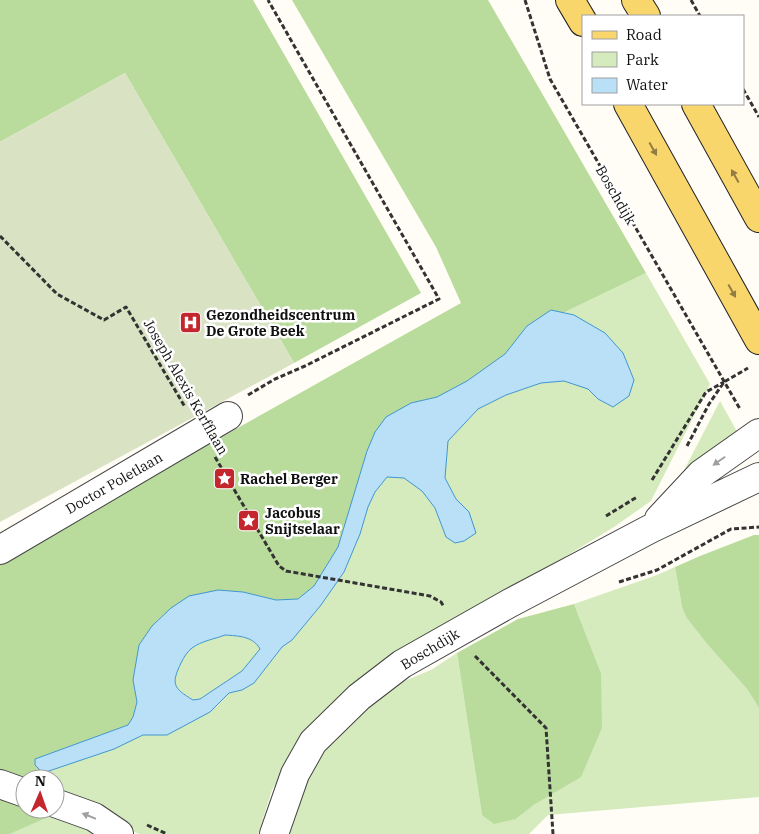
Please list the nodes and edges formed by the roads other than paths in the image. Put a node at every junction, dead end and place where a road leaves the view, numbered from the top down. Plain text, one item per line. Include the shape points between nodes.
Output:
1 (570, 0) edge
2 (636, 0) edge
3 (645, 15) edge
4 (582, 20) edge
5 (629, 105) edge
6 (697, 105) edge
7 (759, 218) edge
8 (756, 353) edge
9 (228, 416) road end
10 (757, 435) edge
11 (759, 477) edge
12 (650, 529) junction
13 (0, 550) edge
14 (0, 784) edge
15 (15, 789) edge
16 (65, 807) edge
17 (119, 834) edge
18 (274, 834) edge

1 - 4 main road
2 - 3 main road
5 -> 8 main road
7 -> 6 main road
9 - 13 street, Doctor Poletlaan
10 -> 12 street, Boschdijk via 701,474
11 - 12 street, Boschdijk
12 - 18 street, Boschdijk via 402,664 359,697 313,742 295,774
14 - 15 street
17 -> 16 street via 94,817

